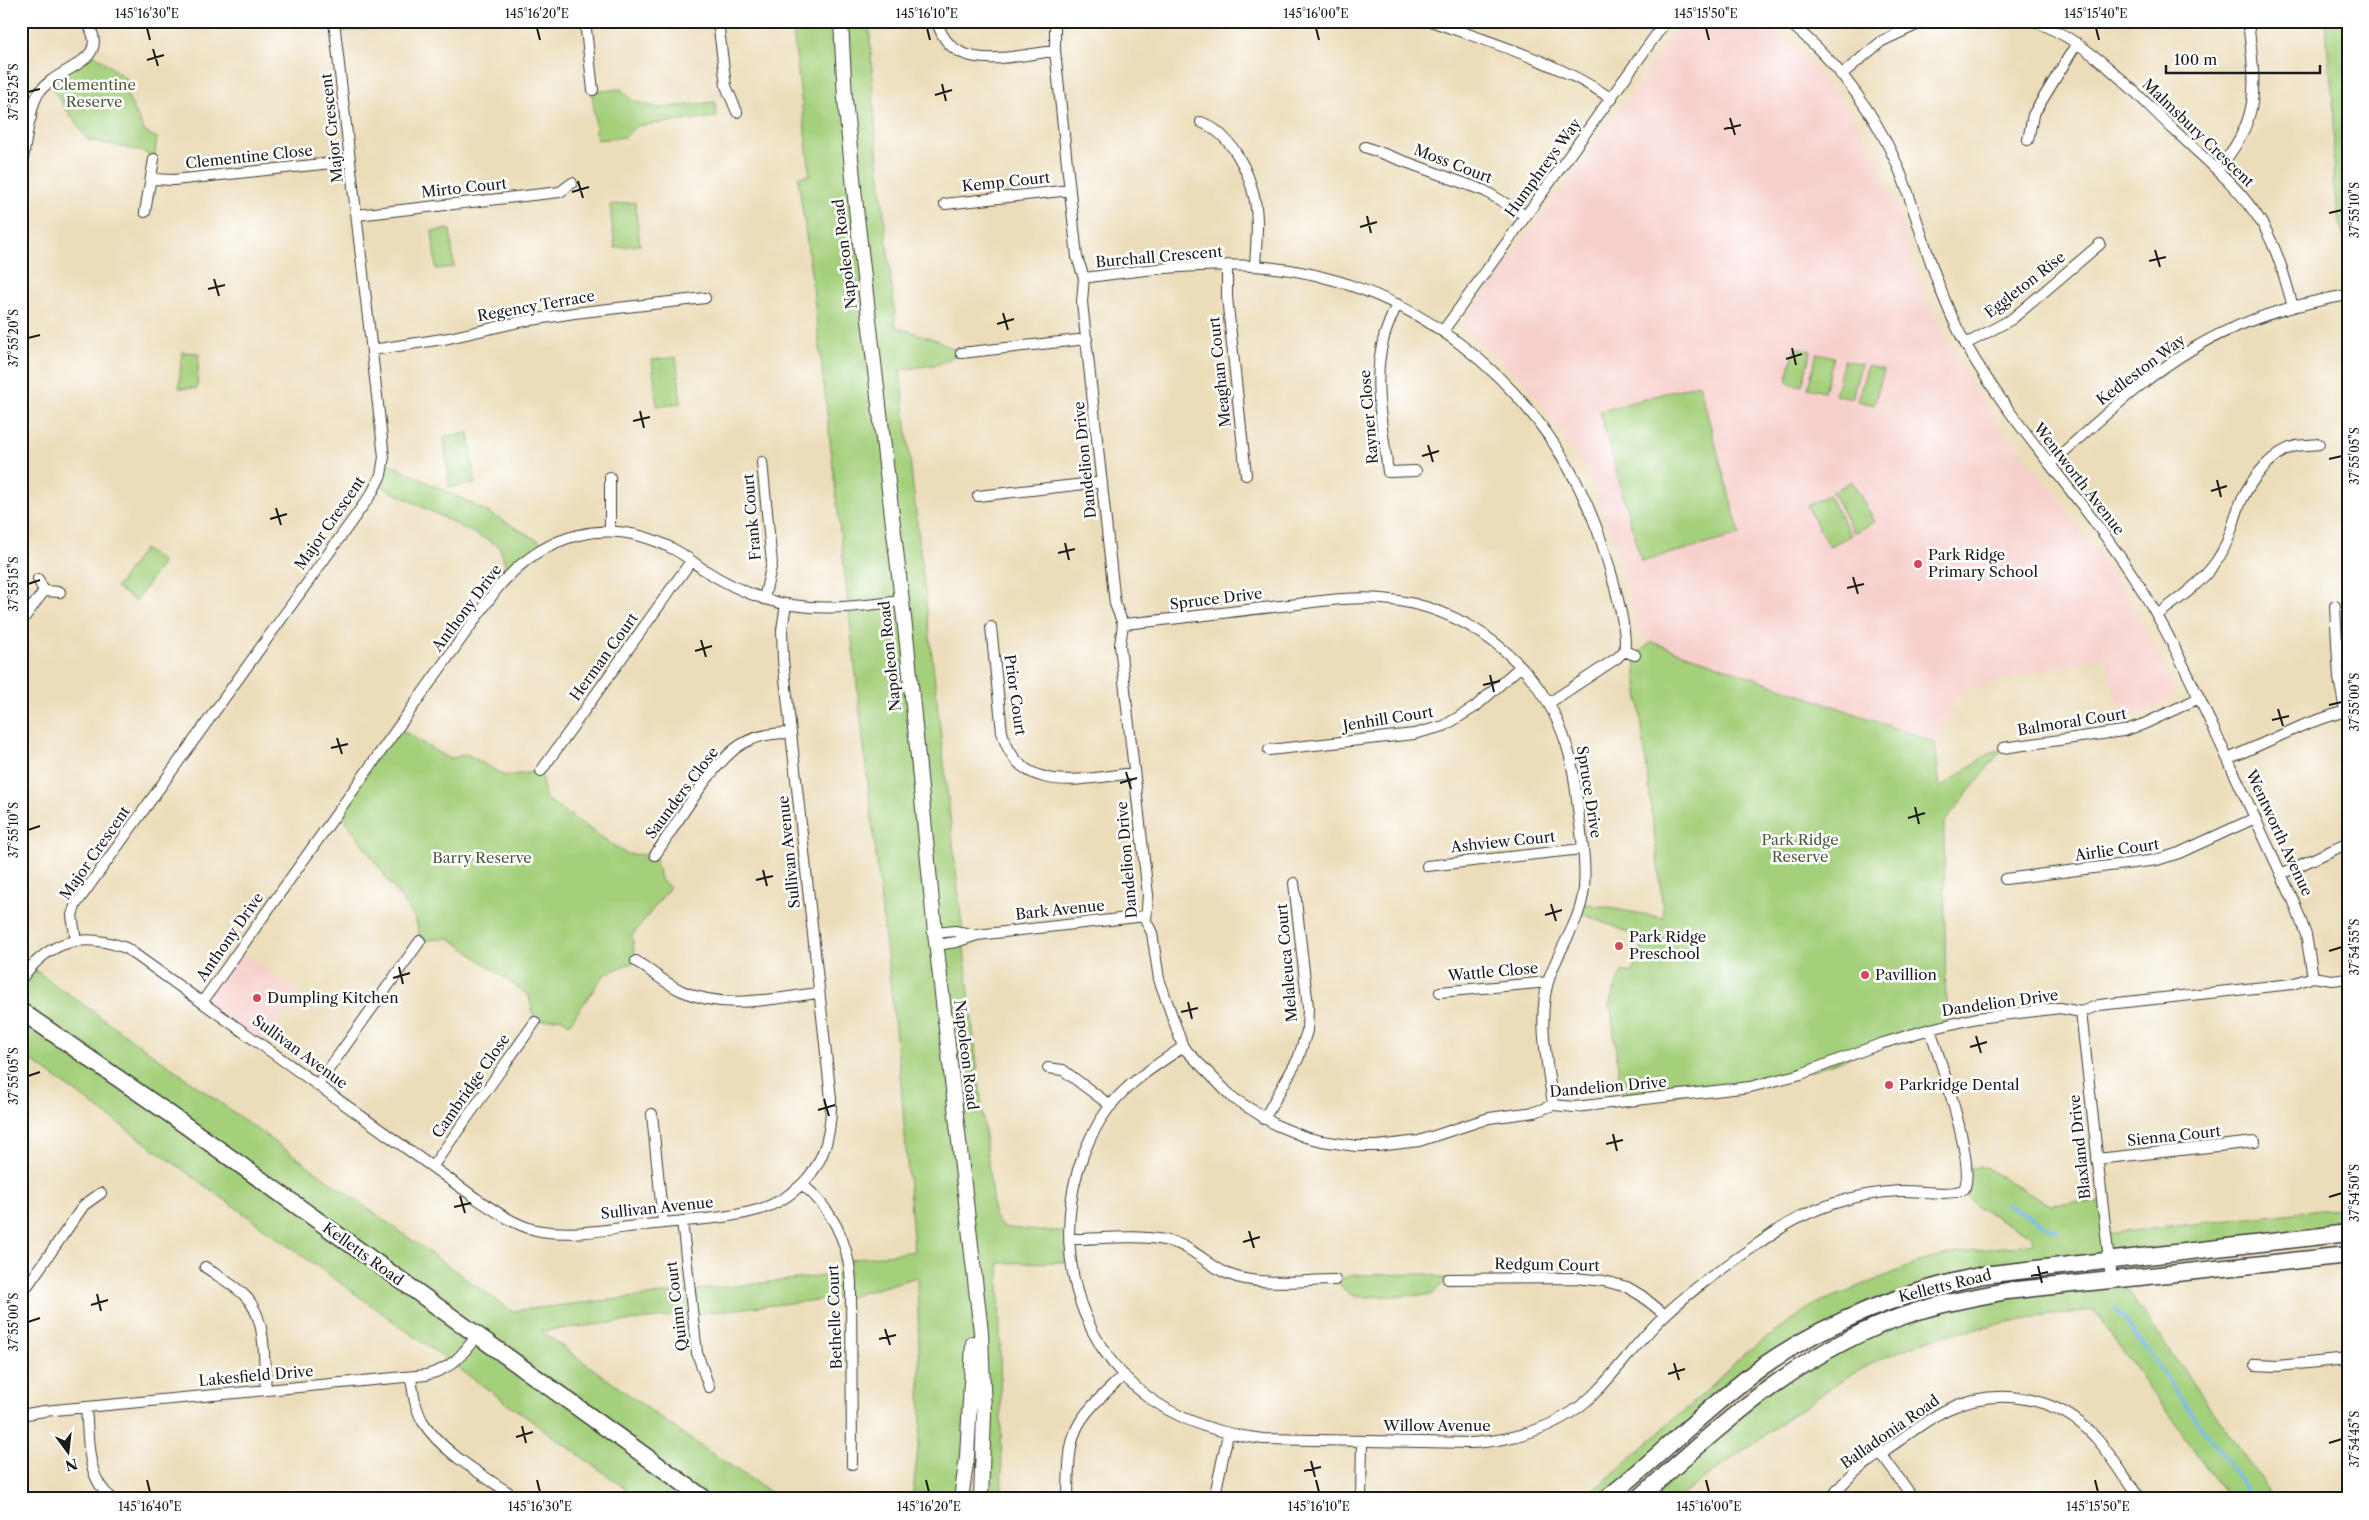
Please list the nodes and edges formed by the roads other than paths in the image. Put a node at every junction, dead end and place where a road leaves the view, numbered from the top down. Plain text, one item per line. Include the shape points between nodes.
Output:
1 (86, 21) edge
2 (334, 21) edge
3 (585, 21) edge
4 (718, 21) edge
5 (841, 21) edge
6 (936, 21) edge
7 (1055, 21) edge
8 (1431, 21) edge
9 (1666, 21) edge
10 (1787, 21) edge
11 (1925, 21) edge
12 (2034, 21) edge
13 (2248, 21) edge
14 (2053, 24) edge
15 (2077, 43) junction
16 (1055, 51) junction
17 (1840, 75) junction
18 (593, 90) dead end
19 (1612, 98) junction
20 (737, 112) dead end
21 (26, 117) edge
22 (1201, 122) dead end
23 (2028, 140) dead end
24 (1365, 148) dead end
25 (154, 159) dead end
26 (350, 161) junction
27 (2217, 170) junction
28 (21, 172) edge
29 (151, 179) junction
30 (572, 183) dead end
31 (1070, 190) junction
32 (945, 204) dead end
33 (145, 212) dead end
34 (356, 215) junction
35 (1526, 216) junction
36 (2100, 244) dead end
37 (1227, 266) junction
38 (1255, 266) junction
39 (1084, 278) junction
40 (2348, 295) edge
41 (705, 298) dead end
42 (1397, 304) junction
43 (2293, 306) junction
44 (1443, 331) junction
45 (1087, 339) junction
46 (1966, 344) junction
47 (372, 350) junction
48 (961, 352) dead end
49 (2319, 444) dead end
50 (762, 462) dead end
51 (2050, 464) junction
52 (1416, 471) dead end
53 (1246, 475) dead end
54 (610, 478) dead end
55 (1102, 482) junction
56 (978, 496) dead end
57 (610, 531) junction
58 (692, 561) junction
59 (38, 579) dead end
60 (44, 591) junction
61 (60, 592) dead end
62 (764, 599) junction
63 (900, 601) junction
64 (786, 604) junction
65 (2334, 606) dead end
66 (2157, 615) junction
67 (21, 622) edge
68 (1123, 624) junction
69 (991, 627) dead end
70 (1624, 651) junction
71 (1635, 655) dead end
72 (1521, 666) junction
73 (2199, 698) junction
74 (1549, 703) junction
75 (2346, 710) edge
76 (790, 732) junction
77 (2003, 748) dead end
78 (1269, 750) dead end
79 (2228, 759) junction
80 (541, 771) dead end
81 (1134, 773) junction
82 (2255, 818) junction
83 (2348, 843) edge
84 (1582, 848) junction
85 (654, 854) dead end
86 (1426, 866) dead end
87 (2281, 874) junction
88 (2005, 879) dead end
89 (1294, 883) dead end
90 (1146, 916) junction
91 (936, 939) junction
92 (76, 941) junction
93 (420, 941) dead end
94 (636, 961) dead end
95 (2313, 977) junction
96 (2348, 978) edge
97 (21, 980) edge
98 (1548, 982) junction
99 (1440, 992) dead end
100 (819, 993) junction
101 (203, 1002) junction
102 (21, 1010) edge
103 (2080, 1012) junction
104 (534, 1022) dead end
105 (1930, 1029) junction
106 (1183, 1047) junction
107 (1048, 1068) dead end
108 (318, 1084) junction
109 (1552, 1105) junction
110 (1110, 1106) junction
111 (652, 1114) dead end
112 (1264, 1119) junction
113 (2255, 1142) dead end
114 (2096, 1160) junction
115 (432, 1167) junction
116 (802, 1184) junction
117 (101, 1193) dead end
118 (682, 1221) junction
119 (663, 1223) junction
120 (2348, 1233) edge
121 (1070, 1239) junction
122 (2348, 1255) edge
123 (2108, 1259) junction
124 (205, 1267) dead end
125 (1448, 1279) dead end
126 (1334, 1280) dead end
127 (2111, 1280) junction
128 (975, 1287) junction
129 (21, 1295) edge
130 (1665, 1315) junction
131 (477, 1336) junction
132 (2348, 1359) edge
133 (2255, 1365) dead end
134 (1124, 1375) junction
135 (411, 1378) junction
136 (709, 1387) dead end
137 (266, 1390) junction
138 (86, 1407) junction
139 (21, 1415) edge
140 (1228, 1434) junction
141 (1362, 1441) junction
142 (1881, 1454) junction
143 (852, 1464) dead end
144 (113, 1499) edge
145 (518, 1499) edge
146 (704, 1499) edge
147 (961, 1499) edge
148 (981, 1499) edge
149 (1068, 1499) edge
150 (1214, 1499) edge
151 (1361, 1499) edge
152 (1606, 1499) edge
153 (1638, 1499) edge
154 (1831, 1499) edge
155 (1914, 1499) edge
156 (2139, 1499) edge

1 - 21 street via 95,35 94,48 88,56 40,91
2 - 26 street, Major Crescent
3 - 18 street
4 - 20 street via 726,86
5 - 63 main road, Napoleon Road via 849,142
6 - 16 street via 950,47 970,57
7 - 16 street, Dandelion Drive
8 - 19 street via 1556,67
9 - 19 street, Humphreys Way
10 - 17 street, Wentworth Avenue
11 - 17 street via 1882,40
12 - 14 street, Malmsbury Crescent
13 - 27 street via 2254,73 2252,107 2240,141
14 - 15 street, Malmsbury Crescent
15 - 23 street via 2033,115
15 - 27 street, Malmsbury Crescent via 2116,75
16 - 31 street, Dandelion Drive
17 - 46 street, Wentworth Avenue via 1872,117 1897,166 1943,297
19 - 35 street, Humphreys Way
21 - 28 street
22 - 38 street via 1229,142 1248,178 1257,214
24 - 35 street, Moss Court via 1485,191
25 - 29 street
26 - 29 street, Clementine Close via 174,180
26 - 34 street, Major Crescent
27 - 43 street, Malmsbury Crescent via 2263,225 2279,257
29 - 33 street
30 - 34 street, Mirto Court via 560,192
31 - 32 street, Kemp Court
31 - 39 street, Dandelion Drive via 1077,257
34 - 47 street, Major Crescent
35 - 44 street, Humphreys Way
36 - 46 street, Eggleton Rise via 2012,319
37 - 38 street, Burchall Crescent
37 - 39 street, Burchall Crescent via 1167,268
37 - 53 street, Meaghan Court via 1227,297
38 - 42 street, Burchall Crescent via 1320,276
39 - 45 street, Dandelion Drive via 1081,295
40 - 43 street, Kedleston Way
41 - 47 street, Regency Terrace via 564,314 442,340
42 - 44 street, Burchall Crescent
42 - 52 street, Rayner Close via 1383,340 1378,366 1379,394 1388,472
43 - 51 street, Kedleston Way via 2235,326 2193,348 2158,373
44 - 70 street, Burchall Crescent via 1502,378 1533,414 1568,465 1603,547 1625,635
45 - 48 street
45 - 55 street, Dandelion Drive
46 - 51 street, Wentworth Avenue via 2006,410
47 - 92 street, Major Crescent via 384,457 377,484 76,904 72,915
49 - 66 street via 2296,446 2277,456 2258,475 2243,497 2229,538 2216,562 2191,590
50 - 62 street, Frank Court via 772,563
51 - 66 street, Wentworth Avenue via 2103,532
54 - 57 street
55 - 56 street
55 - 68 street, Dandelion Drive via 1115,604
57 - 58 street, Anthony Drive via 655,540
57 - 101 street, Anthony Drive via 577,535 556,542 532,555 509,575
58 - 62 street, Anthony Drive via 729,585
58 - 80 street, Herman Court
59 - 60 street
60 - 61 street
60 - 67 street
62 - 64 street, Anthony Drive
63 - 64 street, Anthony Drive via 836,608
63 - 91 main road, Napoleon Road
64 - 76 street, Sullivan Avenue via 782,644
65 - 75 street via 2339,678
66 - 73 street, Wentworth Avenue
68 - 72 street, Spruce Drive via 1328,601 1383,599 1410,603 1453,617 1488,637
68 - 81 street, Dandelion Drive via 1120,645
69 - 81 street, Prior Court via 1002,732 1017,761 1030,772 1055,780
70 - 71 street
70 - 74 street
72 - 74 street, Spruce Drive
72 - 78 street, Jenhill Court via 1475,707 1444,726 1414,734
73 - 77 street, Balmoral Court via 2144,724 2116,732
73 - 79 street, Wentworth Avenue
74 - 84 street, Spruce Drive via 1570,754
75 - 79 street
76 - 85 street, Saunders Close via 754,738 724,758
76 - 100 street, Sullivan Avenue
79 - 82 street, Wentworth Avenue
81 - 90 street, Dandelion Drive via 1148,895
82 - 87 street, Wentworth Avenue
82 - 88 street, Airlie Court via 2157,860
83 - 87 street
84 - 86 street, Ashview Court
84 - 98 street, Spruce Drive via 1585,877 1580,911
87 - 95 street, Wentworth Avenue via 2303,925
89 - 112 street, Melaleuca Court via 1308,1007 1307,1031 1298,1059
90 - 91 street, Bark Avenue via 977,935 956,942
90 - 106 street, Dandelion Drive via 1163,994
91 - 128 main road, Napoleon Road
92 - 97 street, Sullivan Avenue via 57,946 39,958
92 - 101 street, Sullivan Avenue via 95,939 126,948
93 - 108 street
94 - 100 street via 682,991 713,1000 743,1002
95 - 96 street, Dandelion Drive
95 - 103 street, Dandelion Drive via 2292,984 2099,1004
98 - 99 street, Wattle Close
98 - 109 street, Spruce Drive via 1544,1022
100 - 116 street, Sullivan Avenue via 832,1119 821,1156
101 - 108 street, Sullivan Avenue
102 - 131 main road, Kelletts Road
103 - 105 street, Dandelion Drive via 2060,1008 1977,1018
103 - 114 street, Blaxland Drive
104 - 115 street, Cambridge Close
105 - 109 street, Dandelion Drive via 1880,1044 1820,1068 1750,1087 1575,1107
105 - 130 street, Willow Avenue via 1960,1128 1967,1180 1964,1189 1956,1192 1882,1192 1810,1213 1773,1233
106 - 110 street, Willow Avenue via 1145,1073
106 - 112 street, Dandelion Drive via 1221,1088
107 - 110 street via 1063,1070
108 - 115 street, Sullivan Avenue
109 - 112 street, Dandelion Drive via 1535,1112 1489,1118 1419,1141 1377,1146 1322,1141
110 - 121 street, Willow Avenue via 1079,1167 1072,1194
111 - 119 street
113 - 114 street, Sienna Court
114 - 123 street, Blaxland Drive
115 - 119 street, Sullivan Avenue via 504,1217 532,1229 567,1233
116 - 118 street, Sullivan Avenue via 779,1202 759,1210
116 - 143 street, Bethelle Court via 833,1219 849,1258 852,1283
117 - 129 street via 84,1205
118 - 119 street, Sullivan Avenue
118 - 136 street, Quinn Court via 697,1353
120 - 123 main road, Kelletts Road
121 - 126 street via 1158,1239 1184,1246 1240,1278
121 - 134 street, Willow Avenue via 1079,1298 1094,1333
122 - 127 main road, Kelletts Road
123 - 127 street, Blaxland Drive
123 - 152 main road, Kelletts Road via 1943,1283 1845,1318 1792,1347 1748,1378
124 - 137 street via 242,1293 253,1305 259,1322
125 - 130 street, Redgum Court via 1574,1278 1604,1281 1642,1296
127 - 153 main road, Kelletts Road via 2007,1291 1959,1300 1914,1312 1847,1339 1797,1367 1756,1397
128 - 147 main road, Napoleon Road via 969,1428
128 - 148 main road, Napoleon Road via 984,1381
130 - 141 street, Willow Avenue via 1597,1392 1567,1415 1538,1430 1485,1442
131 - 135 street, Lakesfield Drive via 454,1364 439,1372
131 - 146 main road, Kelletts Road
132 - 133 street
134 - 140 street, Willow Avenue via 1174,1412
134 - 149 street via 1088,1409 1074,1430 1069,1455
135 - 137 street, Lakesfield Drive
135 - 145 street via 419,1412 433,1435
137 - 138 street, Lakesfield Drive
138 - 139 street, Lakesfield Drive
138 - 144 street via 93,1470 101,1487
140 - 141 street, Willow Avenue via 1263,1439
140 - 150 street
141 - 151 street
142 - 154 street, Balladonia Road via 1845,1481
142 - 155 street
142 - 156 street, Balladonia Road via 1932,1418 1961,1403 1989,1397 2016,1397 2054,1408 2084,1427 2102,1445

